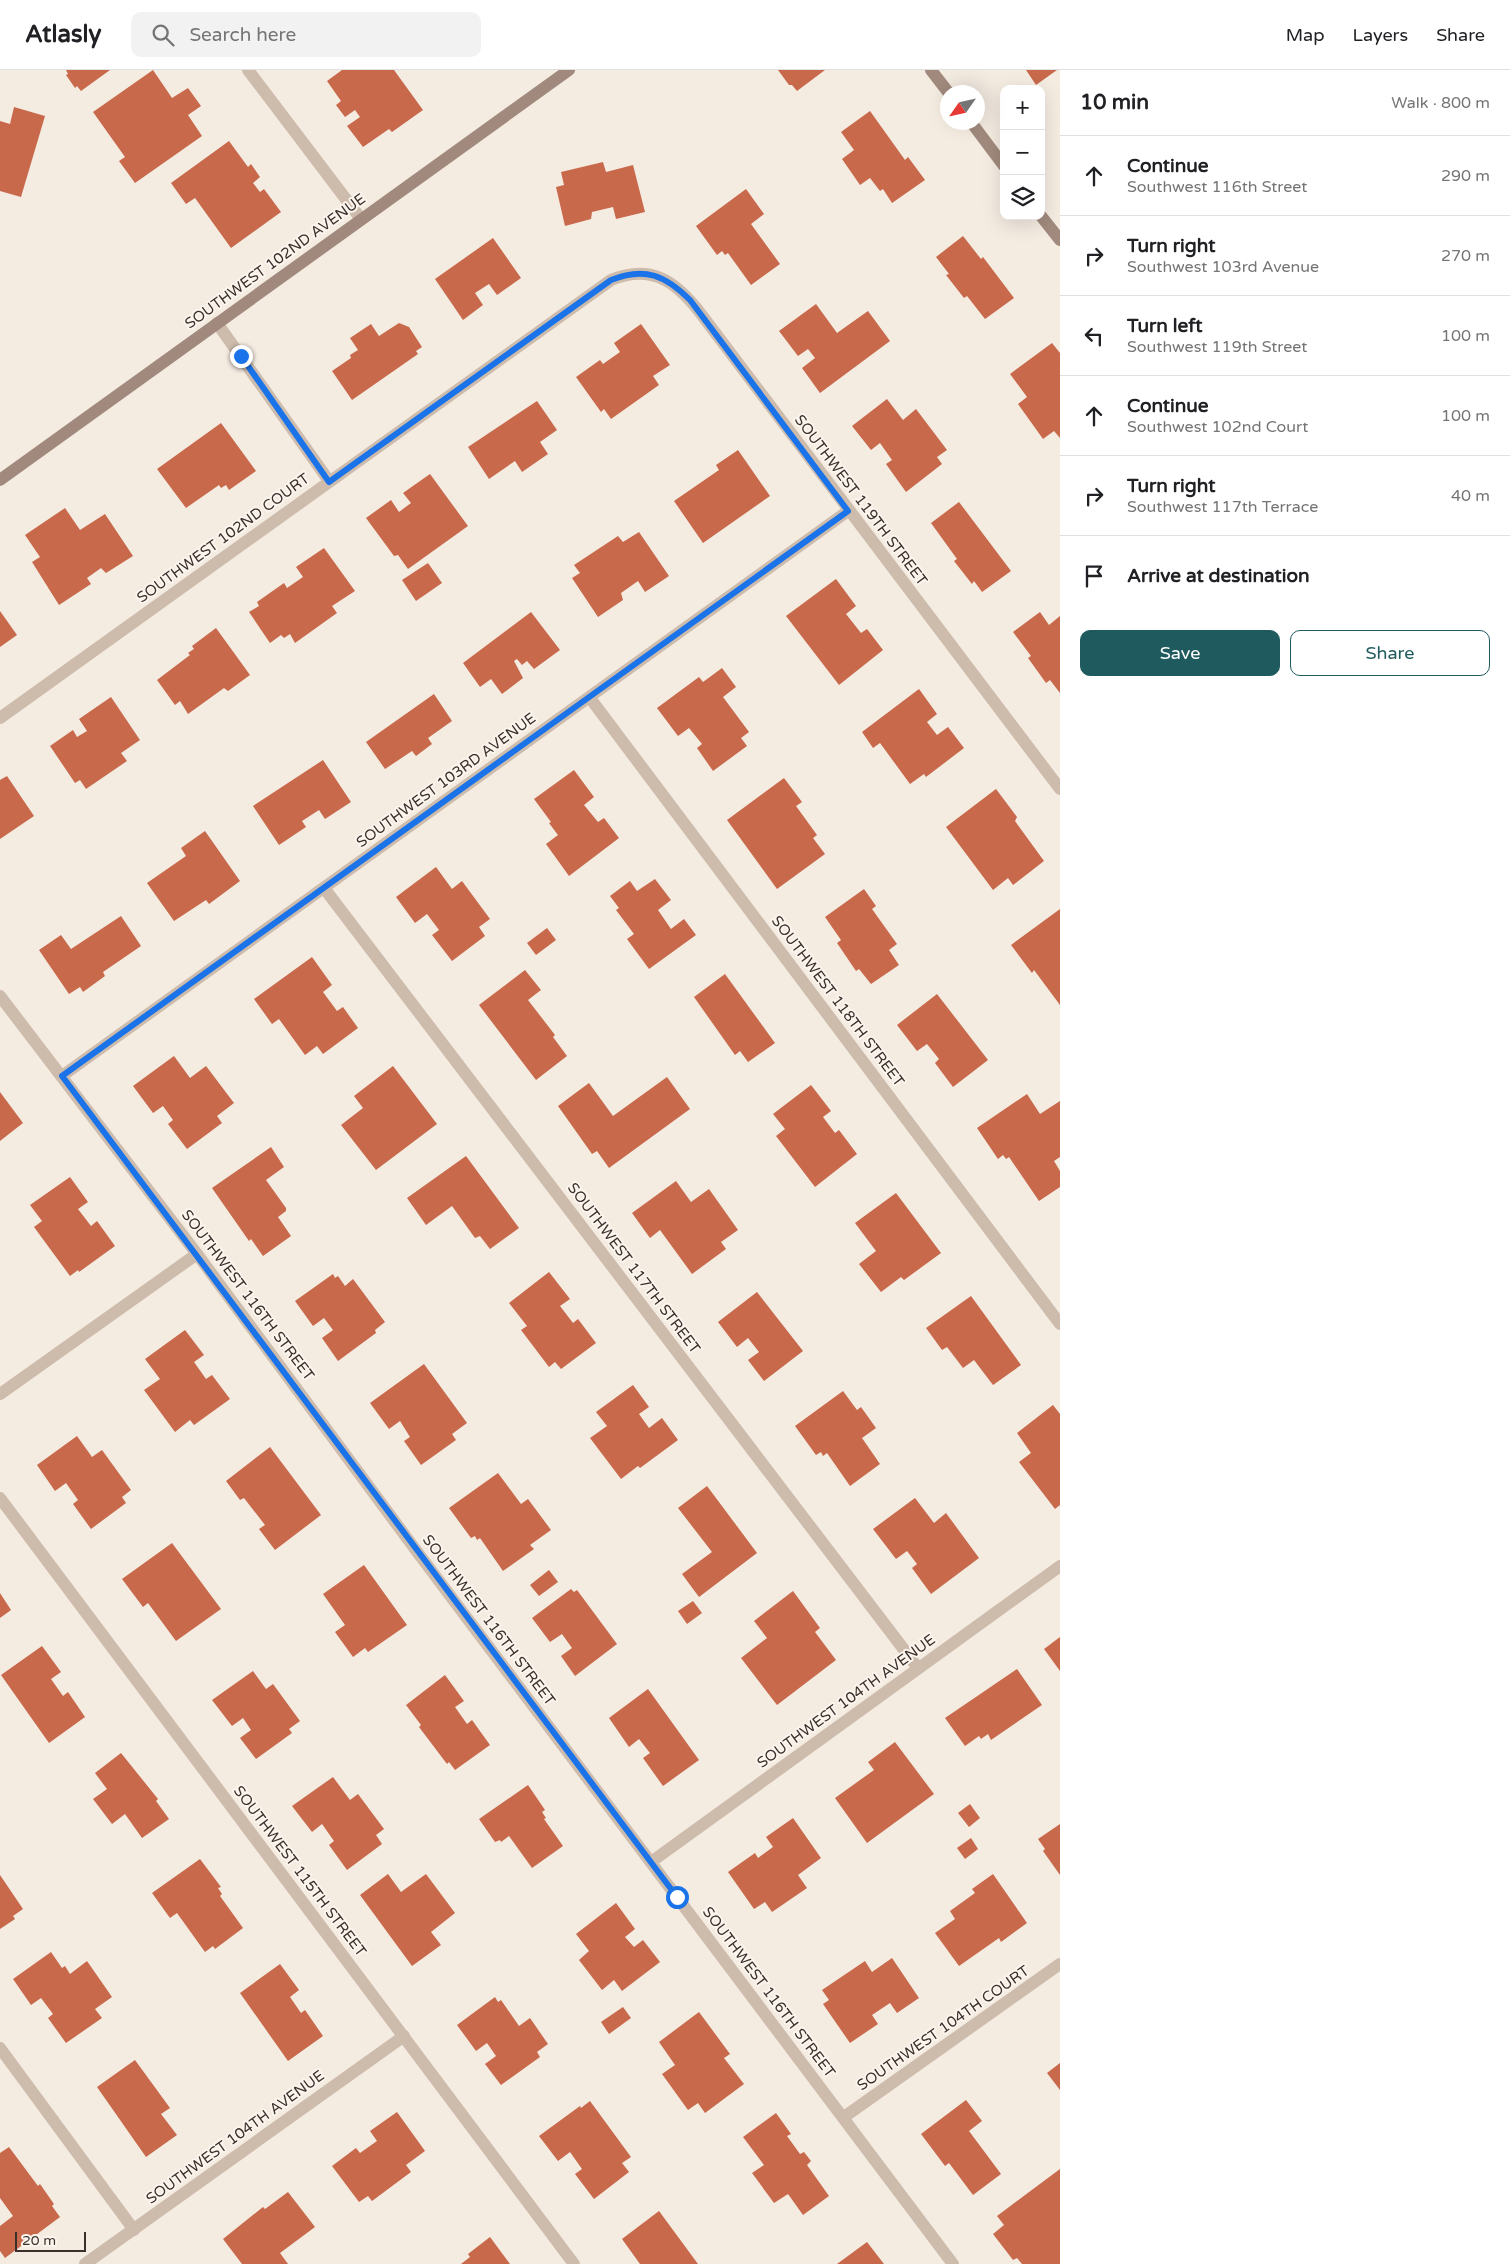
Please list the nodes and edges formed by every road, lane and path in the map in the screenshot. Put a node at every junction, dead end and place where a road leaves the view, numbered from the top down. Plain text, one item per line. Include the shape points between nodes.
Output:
1 (248, 70) edge
2 (569, 70) edge
3 (932, 70) edge
4 (943, 85) edge
5 (977, 130) edge
6 (1000, 161) edge
7 (361, 220) junction
8 (1044, 220) edge
9 (1060, 240) edge
10 (611, 280) joint
11 (217, 323) junction
12 (0, 480) edge
13 (329, 482) junction
14 (848, 511) junction
15 (590, 698) junction
16 (0, 718) edge
17 (1060, 789) edge
18 (324, 888) junction
19 (0, 996) edge
20 (62, 1076) junction
21 (197, 1254) junction
22 (1060, 1324) edge
23 (0, 1394) edge
24 (0, 1498) edge
25 (1060, 1566) edge
26 (918, 1668) junction
27 (651, 1862) junction
28 (1060, 1964) edge
29 (404, 2036) junction
30 (0, 2048) edge
31 (844, 2118) junction
32 (134, 2230) junction
33 (85, 2264) edge
34 (574, 2264) edge
35 (953, 2264) edge

1 - 7 street
2 - 7 street, SOUTHWEST 102ND AVENUE
3 - 4 street
5 - 6 street
7 - 11 street, SOUTHWEST 102ND AVENUE
8 - 9 street
10 - 13 street, SOUTHWEST 102ND COURT
10 - 14 street, SOUTHWEST 119TH STREET via 626,275 652,274 668,280 681,291
11 - 12 street, SOUTHWEST 102ND AVENUE
11 - 13 street
13 - 16 street, SOUTHWEST 102ND COURT
14 - 15 street, SOUTHWEST 103RD AVENUE
14 - 17 street, SOUTHWEST 119TH STREET
15 - 18 street, SOUTHWEST 103RD AVENUE
15 - 22 street, SOUTHWEST 118TH STREET
18 - 20 street, SOUTHWEST 103RD AVENUE
18 - 26 street, SOUTHWEST 117TH STREET
19 - 20 street, SOUTHWEST 116TH STREET
20 - 21 street, SOUTHWEST 116TH STREET
21 - 23 street
21 - 27 street, SOUTHWEST 116TH STREET
24 - 29 street, SOUTHWEST 115TH STREET
25 - 26 street, SOUTHWEST 104TH AVENUE
26 - 27 street, SOUTHWEST 104TH AVENUE
27 - 31 street, SOUTHWEST 116TH STREET
28 - 31 street, SOUTHWEST 104TH COURT
29 - 32 street, SOUTHWEST 104TH AVENUE
29 - 34 street, SOUTHWEST 115TH STREET
30 - 32 street
31 - 35 street, SOUTHWEST 116TH STREET
32 - 33 street, SOUTHWEST 104TH AVENUE

